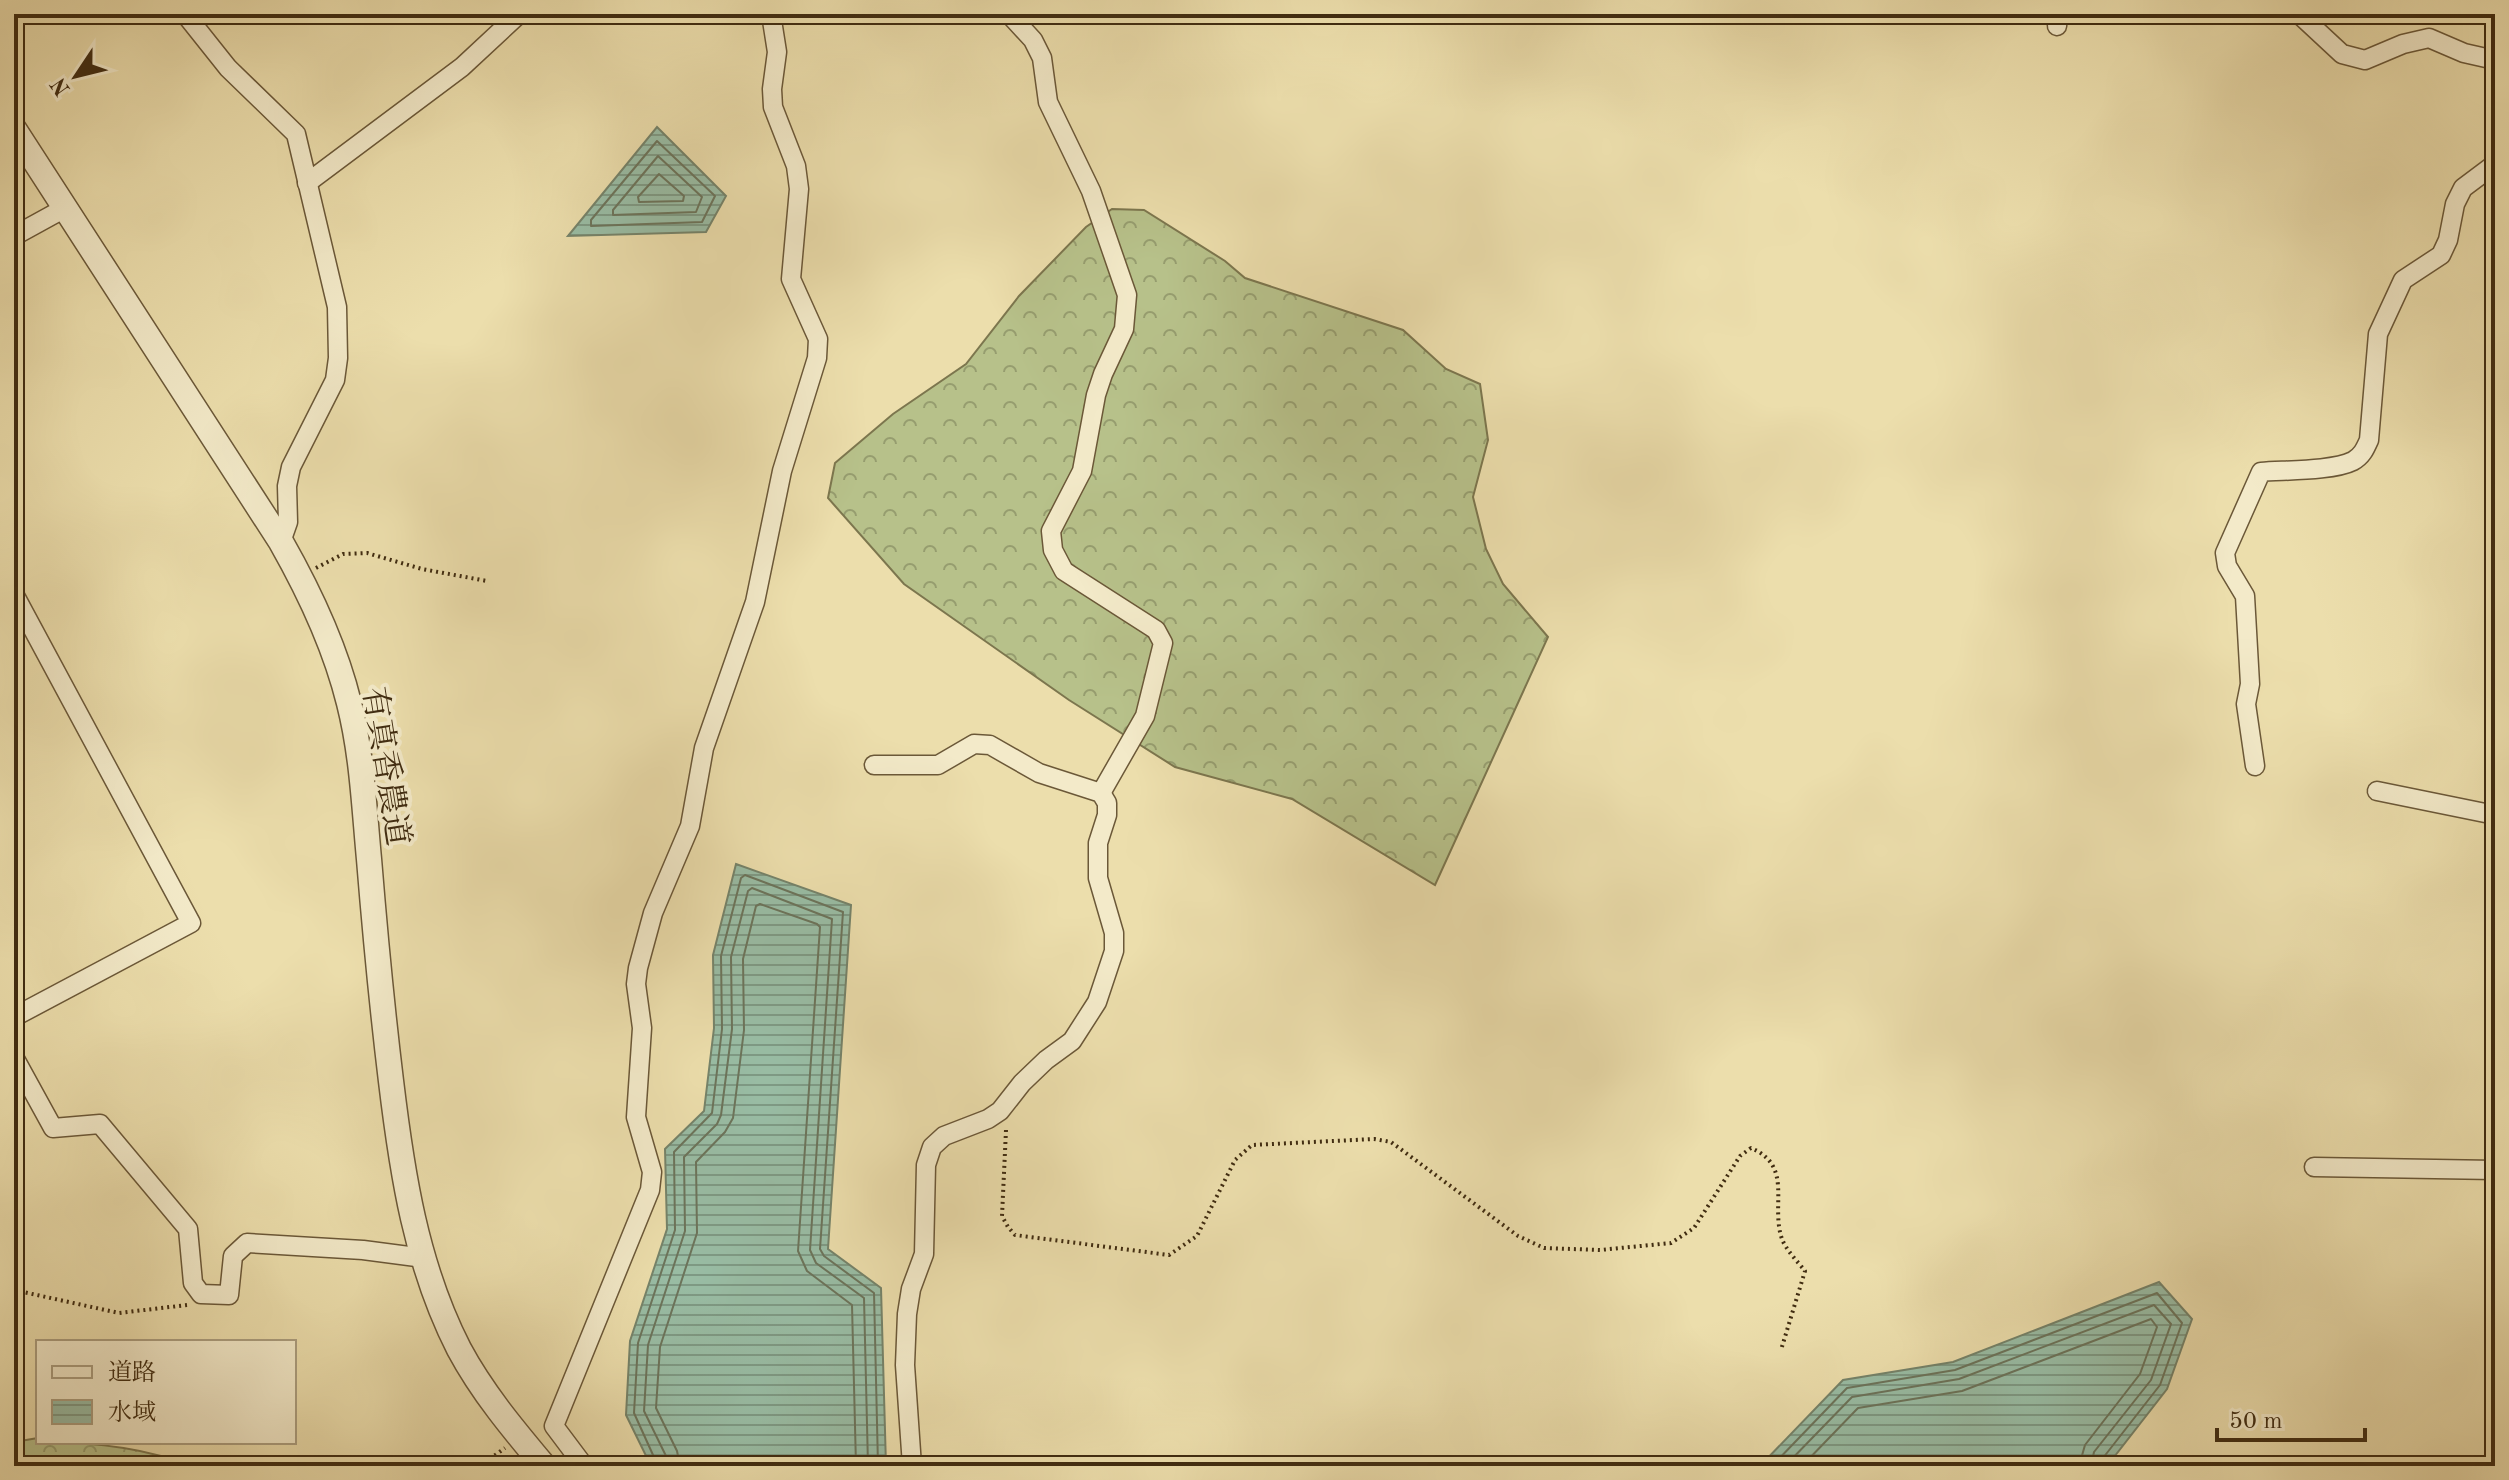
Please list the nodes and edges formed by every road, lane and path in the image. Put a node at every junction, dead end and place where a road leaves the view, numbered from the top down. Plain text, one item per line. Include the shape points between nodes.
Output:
1 (185, 14) edge
2 (519, 14) edge
3 (771, 14) edge
4 (1009, 14) edge
5 (2299, 14) edge
6 (2495, 60) edge
7 (14, 129) edge
8 (2495, 164) edge
9 (307, 183) junction
10 (65, 208) junction
11 (14, 236) edge
12 (281, 542) junction
13 (300, 576) junction
14 (487, 581) dead end
15 (14, 594) edge
16 (874, 765) dead end
17 (2255, 766) dead end
18 (2377, 791) dead end
19 (1101, 793) junction
20 (2495, 815) edge
21 (14, 1017) edge
22 (14, 1057) edge
23 (1000, 1111) junction
24 (2314, 1167) dead end
25 (2495, 1170) edge
26 (424, 1258) junction
27 (14, 1290) edge
28 (201, 1294) junction
29 (1781, 1350) dead end
30 (554, 1426) junction
31 (520, 1438) junction
32 (480, 1466) edge
33 (544, 1466) edge
34 (584, 1466) edge
35 (912, 1466) edge

1 - 9 street via 228,68 296,134
2 - 9 street via 462,67
3 - 30 street via 777,52 773,107 796,166 799,189 791,279 818,339 817,358 782,471 755,602 704,748 690,826 653,913 638,968 642,1028 636,1117 652,1172 650,1190
4 - 19 street via 1042,58 1048,102 1091,191 1127,295 1124,329 1096,395 1082,471 1051,531 1064,571 1156,630 1163,643 1145,716
5 - 6 street via 2342,54 2365,60 2429,38
7 - 10 street, 有真香農道
8 - 17 street via 2463,188 2441,255 2403,280 2378,334 2369,440 2363,453 2352,462 2261,472 2225,553 2245,596 2250,684 2246,704
9 - 12 street via 337,307 338,358 335,380 291,467 288,522
10 - 11 street
10 - 12 street, 有真香農道
12 - 13 street, 有真香農道
13 - 14 path via 343,554 367,553
13 - 26 street, 有真香農道 via 328,638 360,755 402,1175
15 - 21 street via 191,923
16 - 19 street via 938,765 974,744 990,745 1039,773
18 - 20 street
19 - 23 street via 1107,815 1098,843 1098,878 1114,951 1085,1023
22 - 28 street via 53,1128 100,1124 188,1229 193,1283
23 - 29 path via 1008,1134 1002,1216 1015,1235 1169,1255 1197,1236 1235,1160 1252,1145 1391,1142 1518,1236 1544,1248 1600,1250 1671,1243 1684,1236 1751,1148 1766,1154 1776,1170 1782,1239 1805,1271
23 - 35 street via 944,1136 932,1147 926,1165 924,1254 907,1314
24 - 25 street
26 - 28 street via 247,1243 233,1256 229,1295
26 - 31 street, 有真香農道 via 459,1349
27 - 28 path via 119,1313 192,1304
30 - 31 street
30 - 34 street
31 - 32 path
31 - 33 street, 有真香農道

